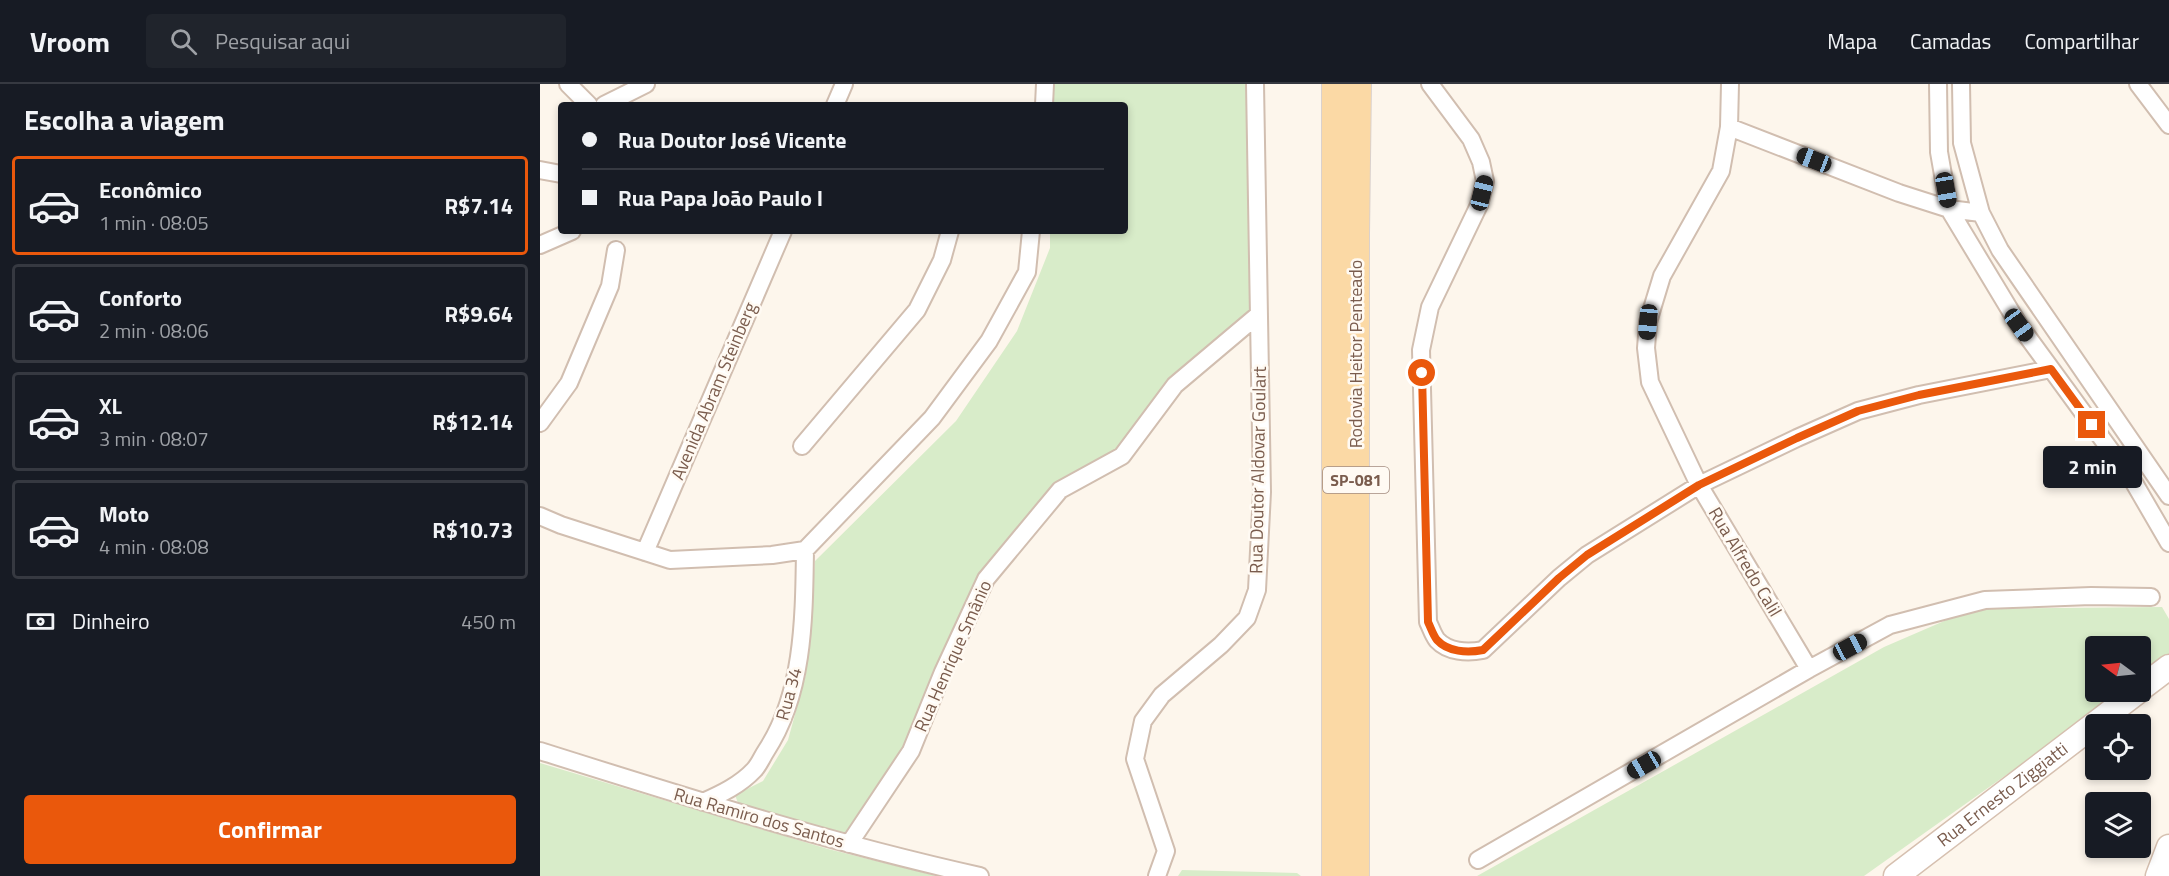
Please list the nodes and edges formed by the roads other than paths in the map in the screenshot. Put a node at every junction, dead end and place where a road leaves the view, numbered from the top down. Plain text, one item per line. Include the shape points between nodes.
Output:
1 (568, 84) edge
2 (646, 84) edge
3 (844, 84) edge
4 (1045, 84) edge
5 (1255, 84) edge
6 (1335, 84) edge
7 (1358, 84) edge
8 (1430, 84) edge
9 (1730, 84) edge
10 (1938, 84) edge
11 (1961, 84) edge
12 (2138, 84) edge
13 (586, 102) edge
14 (610, 102) edge
15 (836, 102) edge
16 (1044, 102) edge
17 (2169, 125) edge
18 (1729, 127) junction
19 (540, 170) edge
20 (558, 173) edge
21 (1949, 209) junction
22 (1981, 213) junction
23 (566, 234) edge
24 (782, 234) edge
25 (949, 234) edge
26 (1031, 234) edge
27 (540, 246) edge
28 (616, 250) dead end
29 (1258, 315) junction
30 (2051, 369) junction
31 (540, 423) edge
32 (802, 446) dead end
33 (1699, 485) junction
34 (2169, 496) edge
35 (540, 516) edge
36 (2169, 543) edge
37 (805, 550) junction
38 (645, 552) junction
39 (2151, 597) dead end
40 (2169, 667) edge
41 (1809, 669) junction
42 (2151, 681) edge
43 (2124, 702) edge
44 (540, 751) edge
45 (703, 802) junction
46 (849, 844) junction
47 (2169, 846) edge
48 (1478, 860) dead end
49 (980, 876) edge
50 (1157, 876) edge
51 (1335, 876) edge
52 (1356, 876) edge
53 (1896, 876) edge
54 (2158, 876) edge

1 - 13 street
2 - 14 street
3 - 15 street
4 - 16 street
5 - 29 street, Rua Doutor Aldovar Goulart
6 - 51 main road, Rodovia Heitor Penteado / SP-081
7 - 52 main road, Rodovia Heitor Penteado / SP-081
8 - 33 street via 1471,139 1485,181 1479,206 1431,307 1421,350 1428,622 1437,640 1468,653 1483,650 1587,555
9 - 18 street, Rua Alfredo Calil
10 - 21 street via 1939,152
11 - 22 street via 1962,143
12 - 17 street
18 - 21 street
18 - 33 street, Rua Alfredo Calil via 1721,171 1662,276 1648,322 1650,382
19 - 20 street
21 - 22 street
21 - 30 street via 2019,325
22 - 34 street via 2000,250
23 - 27 street
24 - 38 street, Avenida Abram Steinberg
25 - 32 street via 942,260 917,310
26 - 37 street via 1027,272 990,342 932,418
28 - 31 street via 610,286 569,383
29 - 46 street, Rua Henrique Smânio via 1175,386 1122,456 1060,490 986,579 911,751
29 - 50 street, Rua Doutor Aldovar Goulart via 1262,492 1257,590 1247,618 1162,695 1143,722 1135,759 1166,851
30 - 33 street via 1858,411
30 - 36 street via 2133,481
33 - 41 street, Rua Alfredo Calil
35 - 38 street
37 - 38 street via 670,560
37 - 45 street, Rua 34 via 796,679 779,731 754,770 730,789
39 - 41 street via 1984,600 1890,625
40 - 42 street
41 - 48 street
43 - 53 street, Rua Ernesto Ziggiatti
44 - 45 street, Rua Ramiro dos Santos
45 - 46 street, Rua Ramiro dos Santos
46 - 49 street, Rua Ramiro dos Santos
47 - 54 street

